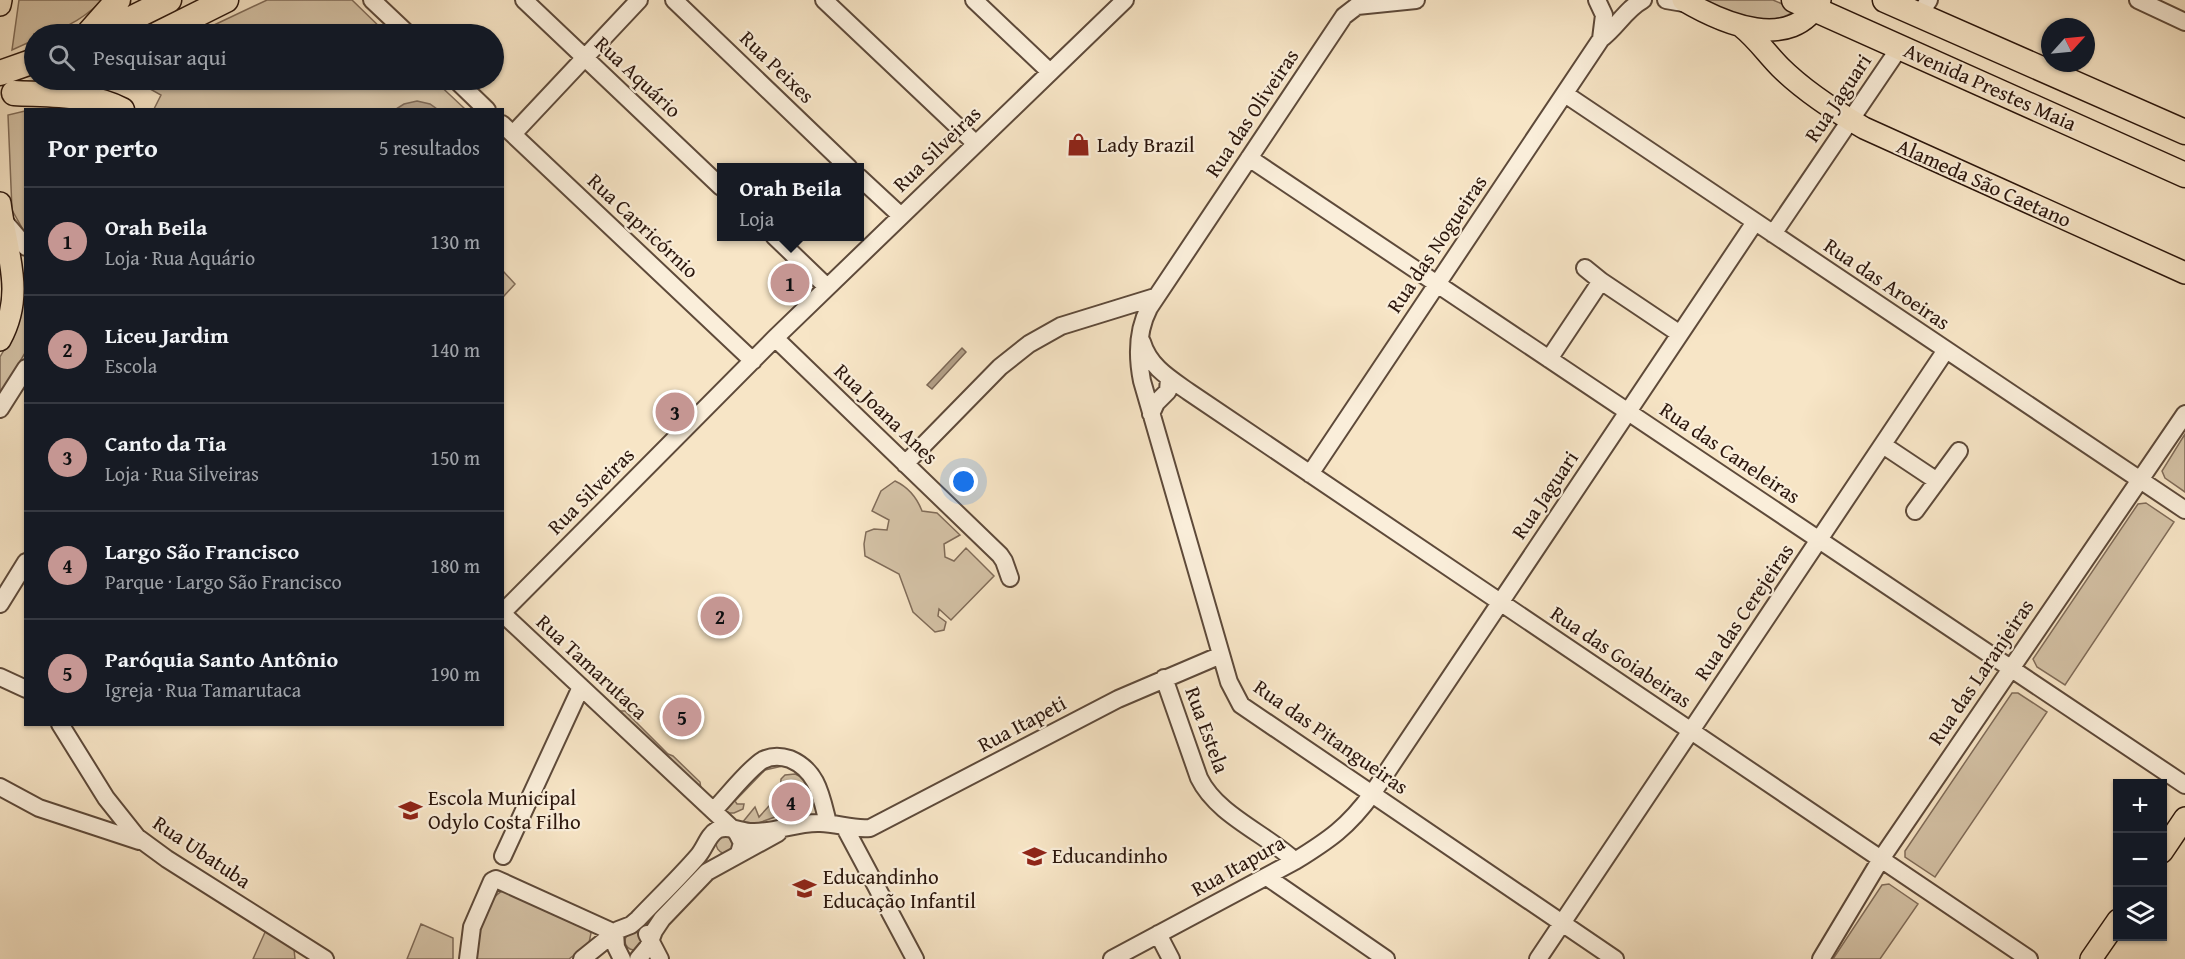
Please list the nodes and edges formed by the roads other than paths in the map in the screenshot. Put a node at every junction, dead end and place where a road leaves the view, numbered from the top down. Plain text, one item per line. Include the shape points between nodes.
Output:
1 (1, 0) edge
2 (118, 0) edge
3 (170, 0) edge
4 (226, 0) edge
5 (372, 0) edge
6 (524, 0) edge
7 (639, 0) edge
8 (674, 0) edge
9 (824, 0) edge
10 (974, 0) edge
11 (1125, 0) edge
12 (1416, 0) edge
13 (1597, 0) edge
14 (1643, 0) edge
15 (1666, 0) edge
16 (1885, 0) edge
17 (2138, 0) edge
18 (1686, 2) edge
19 (1810, 3) edge
20 (0, 5) edge
21 (1924, 7) edge
22 (2184, 20) edge
23 (97, 24) edge
24 (121, 24) edge
25 (178, 24) edge
26 (397, 24) edge
27 (1793, 26) junction
28 (1742, 27) junction
29 (1601, 39) junction
30 (1900, 47) junction
31 (585, 58) junction
32 (24, 65) edge
33 (1050, 72) junction
34 (0, 73) edge
35 (1792, 77) junction
36 (24, 89) edge
37 (466, 90) edge
38 (1565, 94) junction
39 (7, 95) edge
40 (118, 108) edge
41 (485, 108) edge
42 (1850, 120) junction
43 (508, 129) edge
44 (2185, 132) edge
45 (975, 143) junction
46 (1249, 158) junction
47 (844, 163) edge
48 (2185, 175) edge
49 (864, 182) edge
50 (717, 183) edge
51 (1, 213) edge
52 (900, 215) junction
53 (1755, 222) junction
54 (1773, 234) junction
55 (778, 241) edge
56 (24, 244) edge
57 (1585, 268) dead end
58 (2185, 273) edge
59 (1601, 281) junction
60 (1437, 284) junction
61 (827, 287) junction
62 (13, 296) edge
63 (1155, 297) junction
64 (1680, 334) junction
65 (1140, 336) junction
66 (775, 338) junction
67 (0, 340) edge
68 (1946, 350) junction
69 (1549, 359) junction
70 (753, 361) junction
71 (24, 371) edge
72 (1163, 374) junction
73 (1153, 392) junction
74 (1189, 392) junction
75 (0, 409) edge
76 (1628, 412) junction
77 (2185, 414) edge
78 (1883, 445) junction
79 (1959, 451) dead end
80 (905, 464) junction
81 (1310, 474) junction
82 (2139, 480) junction
83 (1937, 481) junction
84 (2185, 510) edge
85 (1915, 511) dead end
86 (1820, 540) junction
87 (24, 565) edge
88 (1010, 578) dead end
89 (1500, 603) junction
90 (0, 604) edge
91 (504, 611) edge
92 (504, 615) edge
93 (1221, 655) junction
94 (2011, 668) junction
95 (0, 677) edge
96 (1164, 678) junction
97 (581, 687) junction
98 (24, 688) edge
99 (66, 727) edge
100 (1691, 731) junction
101 (2185, 785) edge
102 (0, 787) edge
103 (1372, 794) junction
104 (709, 806) junction
105 (2185, 819) edge
106 (828, 823) junction
107 (844, 826) junction
108 (734, 829) junction
109 (787, 829) junction
110 (709, 839) junction
111 (145, 843) junction
112 (2167, 846) edge
113 (739, 853) junction
114 (503, 856) dead end
115 (1881, 859) junction
116 (724, 861) junction
117 (1295, 861) junction
118 (1267, 878) junction
119 (1562, 924) junction
120 (631, 925) junction
121 (2113, 927) edge
122 (615, 933) junction
123 (1158, 934) junction
124 (295, 939) junction
125 (650, 941) junction
126 (303, 959) edge
127 (325, 959) edge
128 (468, 959) edge
129 (582, 959) edge
130 (622, 959) edge
131 (638, 959) edge
132 (660, 959) edge
133 (915, 959) edge
134 (1112, 959) edge
135 (1172, 959) edge
136 (1386, 959) edge
137 (1538, 959) edge
138 (1615, 959) edge
139 (1821, 959) edge
140 (2029, 959) edge
141 (2091, 959) edge

1 - 20 main road
2 - 23 highway
3 - 24 highway
4 - 25 highway
5 - 26 street
6 - 31 street, Rua Aquário
7 - 31 street
8 - 47 street, Rua Peixes
9 - 45 street
10 - 33 street
11 - 33 street, Rua Silveiras
12 - 46 street, Rua das Oliveiras via 1350,10
13 - 29 street via 1604,15
14 - 29 street, Rua das Nogueiras
15 - 18 street
16 - 21 highway, Avenida Prestes Maia
17 - 22 street
18 - 28 main road
19 - 27 main road
19 - 30 highway, Avenida Prestes Maia
21 - 44 highway, Avenida Prestes Maia
27 - 28 main road via 1760,31
27 - 35 main road via 1781,47
28 - 35 main road, Alameda São Caetano
29 - 38 street, Rua das Nogueiras
30 - 42 street, Rua Jaguari
30 - 48 highway, Avenida Prestes Maia
31 - 43 street
31 - 50 street, Rua Aquário
32 - 34 highway
33 - 45 street, Rua Silveiras
35 - 42 main road, Alameda São Caetano
36 - 39 highway
37 - 41 street
38 - 53 street, Rua das Aroeiras
38 - 60 street, Rua das Nogueiras
39 - 40 highway via 83,98
42 - 54 street, Rua Jaguari
42 - 58 main road, Alameda São Caetano
43 - 70 street, Rua Capricórnio
45 - 52 street, Rua Silveiras
46 - 60 street, Rua das Caneleiras
46 - 63 street, Rua das Oliveiras
49 - 52 street
51 - 56 street
51 - 62 main road via 13,272
52 - 61 street, Rua Silveiras
53 - 54 street, Rua das Aroeiras
53 - 64 street, Rua Jaguari
54 - 68 street, Rua das Aroeiras
55 - 61 street
57 - 59 street
59 - 64 street
59 - 69 street
60 - 69 street, Rua das Caneleiras
60 - 81 street, Rua das Nogueiras
61 - 66 street, Rua Silveiras
62 - 67 main road via 9,322
63 - 65 street, Rua das Pitangueiras via 1144,317
63 - 80 street via 1061,327 1029,344 1000,367
64 - 76 street, Rua Jaguari
65 - 72 street via 1147,355
65 - 73 street, Rua das Pitangueiras via 1138,359
66 - 70 street, Rua Silveiras
66 - 80 street, Rua Joana Anes
68 - 78 street, Rua das Cerejeiras
68 - 82 street, Rua das Aroeiras
69 - 76 street, Rua das Caneleiras
70 - 91 street, Rua Silveiras
71 - 75 street
72 - 73 street via 1170,387
72 - 73 street via 1148,372
72 - 74 street, Rua das Goiabeiras
73 - 74 street
73 - 93 street, Rua das Pitangueiras via 1151,414
74 - 81 street, Rua das Goiabeiras
76 - 86 street, Rua das Caneleiras
76 - 89 street, Rua Jaguari
77 - 82 street, Rua das Laranjeiras
78 - 83 street
78 - 86 street, Rua das Cerejeiras
79 - 83 street
80 - 88 street, Rua Joana Anes via 1000,555
81 - 89 street, Rua das Goiabeiras
82 - 84 street, Rua das Aroeiras
82 - 94 street, Rua das Laranjeiras
83 - 85 street
86 - 94 street, Rua das Caneleiras
86 - 100 street, Rua das Cerejeiras
87 - 90 street
89 - 100 street, Rua das Goiabeiras
89 - 103 street, Rua Jaguari
92 - 97 street, Rua Tamarutaca
93 - 96 street, Rua Itapeti
93 - 103 street, Rua das Pitangueiras via 1241,705
94 - 101 street, Rua das Caneleiras
94 - 115 street, Rua das Laranjeiras
95 - 98 street
96 - 107 street, Rua Itapeti via 878,825 863,829
96 - 117 street, Rua Estela via 1205,790
97 - 104 street, Rua Tamarutaca
97 - 114 street
99 - 111 street, Rua Ubatuba via 116,813
100 - 115 street, Rua das Goiabeiras
100 - 119 street, Rua das Cerejeiras
102 - 111 street via 39,808
103 - 117 street, Rua Itapura via 1342,830
103 - 119 street, Rua das Pitangueiras
104 - 106 street via 758,764 785,757 801,765 816,781
104 - 108 street, Rua Tamarutaca
104 - 110 street
105 - 112 main road
106 - 107 street, Rua Itapeti
106 - 109 street, Rua Itapeti
107 - 133 street
108 - 109 street
108 - 110 street via 723,828
108 - 113 street via 741,840
109 - 113 street
110 - 116 street via 710,853
110 - 120 street via 700,855
111 - 124 street, Rua Ubatuba
113 - 116 street
115 - 139 street, Rua das Laranjeiras
115 - 140 street, Rua das Goiabeiras
116 - 125 street via 706,872 673,906
117 - 118 street, Rua Itapura
118 - 123 street, Rua Itapura
118 - 136 street
119 - 137 street, Rua das Cerejeiras
119 - 138 street, Rua das Pitangueiras
120 - 122 street
120 - 125 street via 645,932
121 - 141 main road
122 - 128 street via 494,879 472,927
122 - 129 street
122 - 130 street
123 - 134 street, Rua Itapura
123 - 135 street
124 - 126 street
124 - 127 street, Rua Ubatuba
125 - 131 street
125 - 132 street

